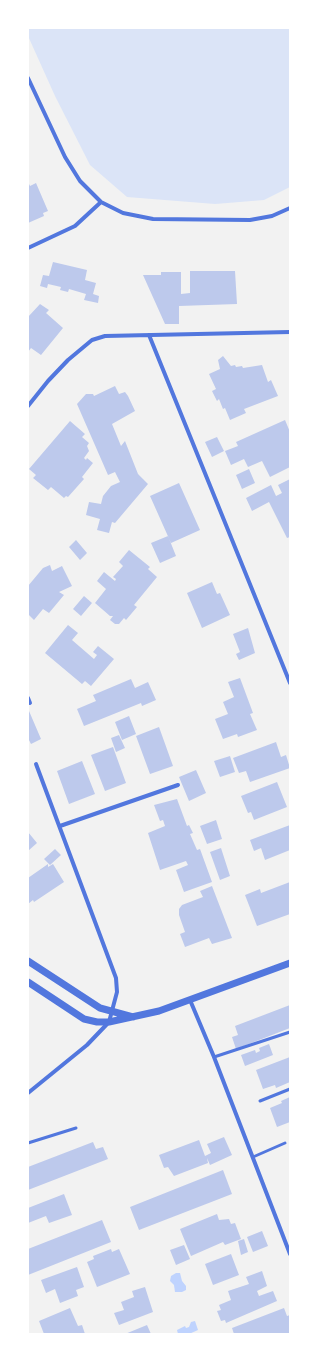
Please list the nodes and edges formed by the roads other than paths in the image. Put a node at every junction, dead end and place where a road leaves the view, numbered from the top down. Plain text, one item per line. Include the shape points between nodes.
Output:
1 (28, 78) edge
2 (101, 202) junction
3 (290, 208) edge
4 (28, 248) edge
5 (290, 332) edge
6 (149, 335) junction
7 (28, 406) edge
8 (290, 683) edge
9 (28, 698) edge
10 (30, 703) dead end
11 (36, 764) dead end
12 (178, 785) dead end
13 (60, 826) junction
14 (28, 961) edge
15 (290, 963) edge
16 (28, 982) edge
17 (190, 1000) junction
18 (112, 1012) junction
19 (133, 1017) junction
20 (109, 1022) junction
21 (290, 1032) edge
22 (214, 1058) junction
23 (290, 1089) edge
24 (28, 1093) edge
25 (260, 1101) dead end
26 (76, 1128) dead end
27 (285, 1143) dead end
28 (28, 1144) edge
29 (253, 1156) junction
30 (290, 1254) edge

1 - 2 street via 65,157 80,181
2 - 3 street via 123,213 175,219 250,220 272,216
2 - 4 street via 75,226
5 - 6 street
6 - 7 street via 119,334 92,340 68,360
6 - 8 street
9 - 10 street
11 - 13 street
12 - 13 street
13 - 18 street via 116,978 117,998
14 - 18 street via 85,999
15 - 17 street
16 - 20 street via 84,1019
17 - 19 street
17 - 22 street
18 - 19 street
18 - 20 street
19 - 20 street
20 - 24 street via 87,1045
21 - 22 lane
22 - 29 street
23 - 25 lane
26 - 28 lane
27 - 29 lane
29 - 30 street

